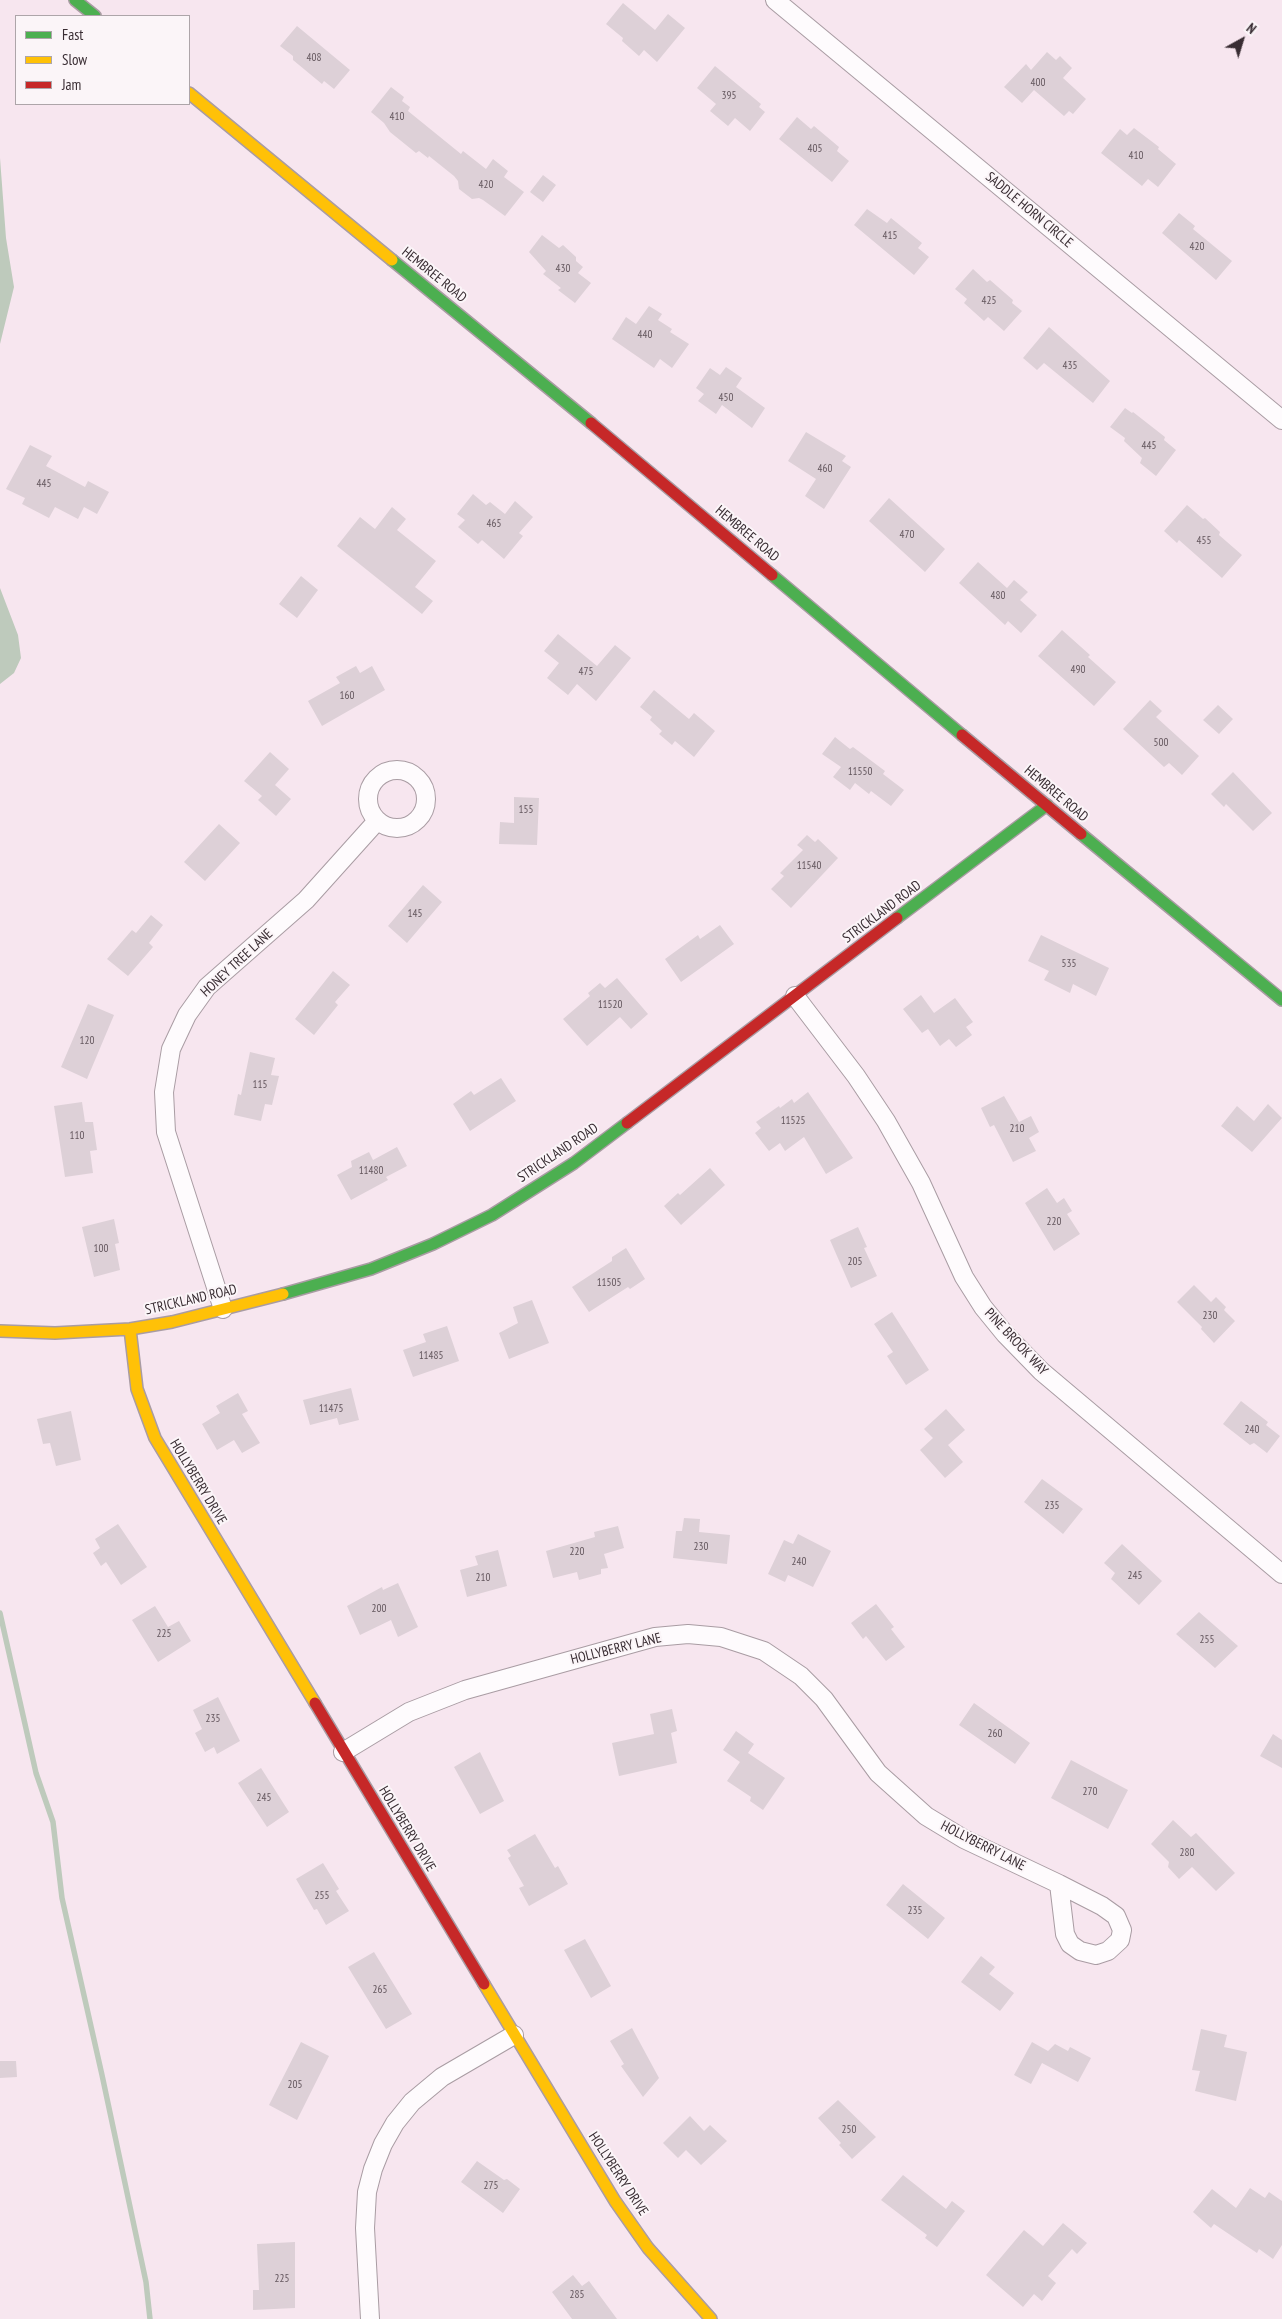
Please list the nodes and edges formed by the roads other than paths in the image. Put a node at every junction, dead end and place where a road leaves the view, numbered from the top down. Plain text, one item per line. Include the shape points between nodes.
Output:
1 (75, 0) edge
2 (775, 0) edge
3 (94, 15) edge
4 (190, 94) edge
5 (1282, 420) edge
6 (1047, 806) junction
7 (377, 820) dead end
8 (795, 996) junction
9 (1282, 1000) edge
10 (223, 1309) junction
11 (130, 1329) junction
12 (0, 1331) edge
13 (1282, 1574) edge
14 (344, 1752) junction
15 (1059, 1884) dead end
16 (514, 2035) junction
17 (370, 2319) edge
18 (711, 2319) edge

1 - 3 street
2 - 5 street, SADDLE HORN CIRCLE
4 - 6 street, HEMBREE ROAD via 662,482
6 - 8 street, STRICKLAND ROAD
6 - 9 street, HEMBREE ROAD
7 - 10 street, HONEY TREE LANE via 306,900 207,987 187,1015 171,1049 164,1092 166,1132
8 - 10 street, STRICKLAND ROAD via 574,1163 492,1215 371,1269
8 - 13 street, PINE BROOK WAY via 886,1121 921,1183 964,1277 1005,1334 1041,1371
10 - 11 street, STRICKLAND ROAD
11 - 12 street, STRICKLAND ROAD via 56,1333
11 - 14 street, HOLLYBERRY DRIVE via 137,1389 155,1438
14 - 15 street, HOLLYBERRY LANE via 409,1712 465,1690 655,1638 688,1634 721,1637 764,1651 801,1676 824,1700 878,1773 926,1816 964,1839
14 - 16 street, HOLLYBERRY DRIVE
16 - 17 street via 442,2077 412,2102 383,2144 367,2192 365,2228
16 - 18 street, HOLLYBERRY DRIVE via 615,2201 648,2248

